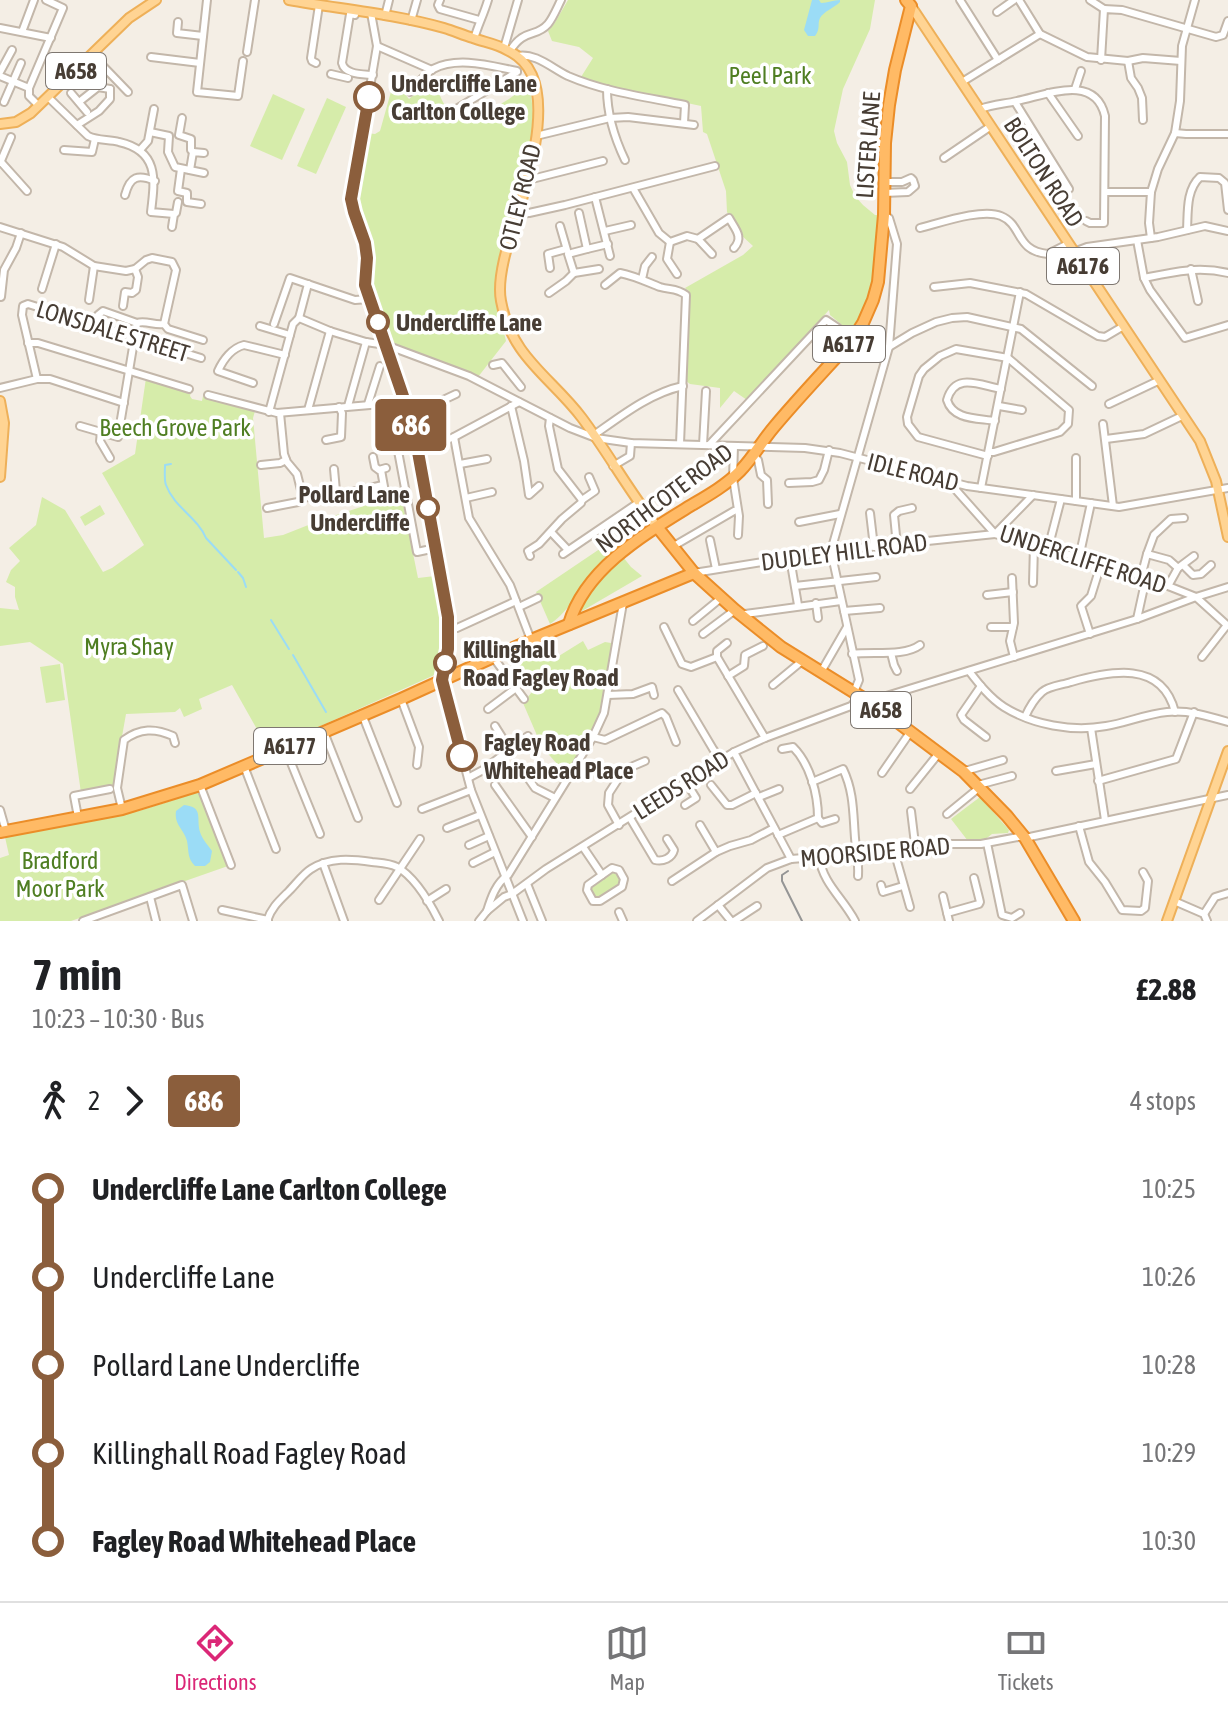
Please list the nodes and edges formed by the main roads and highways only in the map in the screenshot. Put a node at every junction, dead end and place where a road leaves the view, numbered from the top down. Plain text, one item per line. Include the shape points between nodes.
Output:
1 (156, 0) edge
2 (289, 0) edge
3 (909, 2) edge
4 (144, 3) edge
5 (907, 20) junction
6 (921, 21) junction
7 (0, 124) edge
8 (0, 401) edge
9 (757, 451) joint
10 (0, 477) edge
11 (658, 528) junction
12 (1228, 535) edge
13 (694, 573) junction
14 (569, 624) junction
15 (444, 667) road end
16 (458, 673) junction
17 (1228, 751) edge
18 (3, 832) edge
19 (1074, 921) edge
20 (1167, 921) edge

1 - 4 main road, A658
2 - 11 main road, OTLEY ROAD / A658 via 443,27 510,52 525,64 535,87 536,136 501,278 509,329 531,364 580,415
3 - 5 highway, LISTER LANE / A6177
3 - 6 main road, BOLTON ROAD / A6176
4 - 7 main road, A658 via 39,106 16,122
5 - 6 main road
5 - 9 highway, LISTER LANE / A6177 via 889,105 878,282 868,312 854,337
6 - 12 main road, BOLTON ROAD / A6176 via 1200,441
8 - 10 main road
9 - 11 highway, NORTHCOTE ROAD / A6177 via 733,478
11 - 13 highway, A658
11 - 14 highway, NORTHCOTE ROAD / A6177 via 598,573
13 - 14 highway
13 - 19 highway, A658 via 781,647 876,706 964,772 1024,837
14 - 16 highway, A6177
15 - 16 highway
16 - 18 highway, A6177 via 176,794
17 - 20 main road

